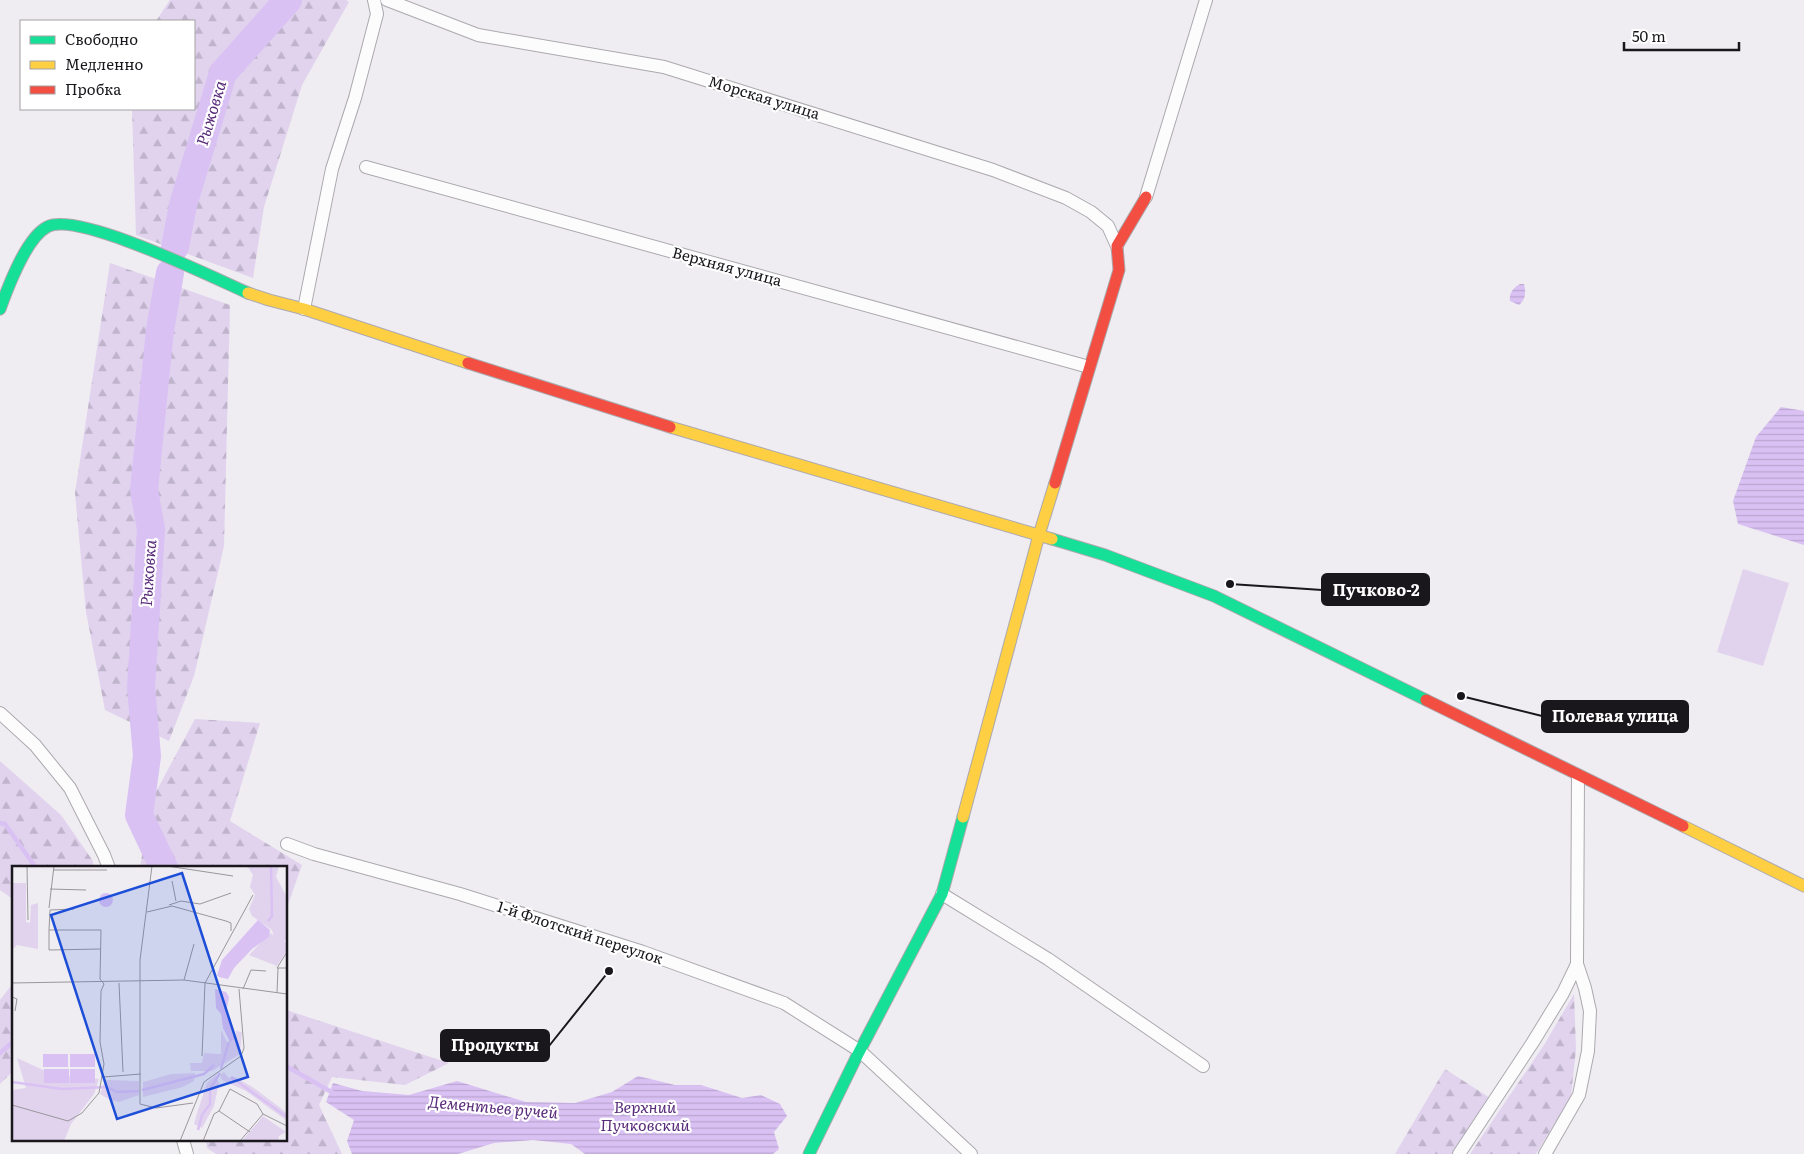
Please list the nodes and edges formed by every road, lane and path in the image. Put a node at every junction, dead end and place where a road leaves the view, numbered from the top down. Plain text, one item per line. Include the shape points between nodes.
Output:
1 (374, 0) edge
2 (387, 0) edge
3 (1206, 0) edge
4 (366, 167) dead end
5 (1146, 197) joint
6 (1117, 246) junction
7 (0, 309) edge
8 (304, 309) junction
9 (1089, 368) junction
10 (1039, 534) junction
11 (0, 713) edge
12 (1578, 776) junction
13 (287, 844) dead end
14 (108, 866) edge
15 (1804, 886) edge
16 (942, 894) junction
17 (1577, 964) junction
18 (860, 1051) junction
19 (1203, 1066) dead end
20 (809, 1154) edge
21 (971, 1154) edge
22 (1459, 1154) edge
23 (1546, 1154) edge

1 - 8 street via 378,14 332,169
2 - 6 street, Морская улица via 478,35 664,67 993,170 1066,198 1091,212 1108,226
3 - 5 street
4 - 9 street, Верхняя улица
5 - 6 street
6 - 9 street via 1119,270
7 - 8 street via 17,267 33,239 47,225 63,223 91,228 251,294
8 - 10 street via 624,414
9 - 10 street
10 - 12 street via 1214,596
10 - 16 street
11 - 14 street via 35,745 70,788
12 - 15 street
12 - 17 street
13 - 18 street, 1-й Флотский переулок via 460,894 653,956 784,1003
16 - 18 street
16 - 19 street via 1048,959
17 - 22 street via 1564,993
17 - 23 street via 1590,1011 1588,1051 1579,1095
18 - 20 street
18 - 21 street, 1-й Флотский переулок

